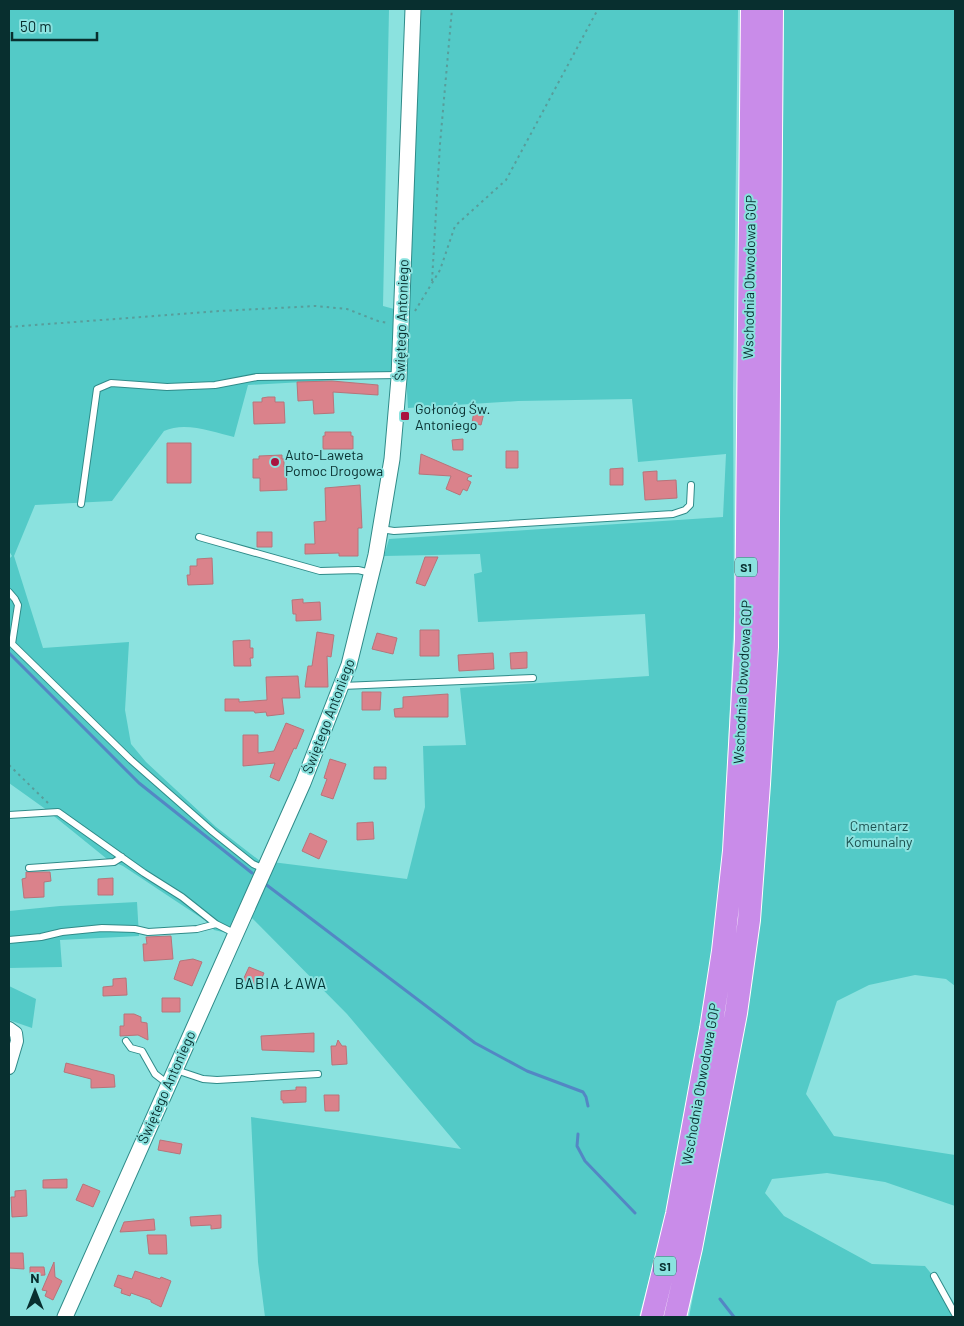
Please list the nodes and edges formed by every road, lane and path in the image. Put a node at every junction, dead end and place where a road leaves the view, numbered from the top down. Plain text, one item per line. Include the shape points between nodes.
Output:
1 (413, 9) edge
2 (452, 9) edge
3 (598, 9) edge
4 (752, 9) edge
5 (772, 9) edge
6 (432, 284) junction
7 (401, 322) junction
8 (9, 327) edge
9 (399, 375) junction
10 (691, 485) dead end
11 (81, 504) dead end
12 (381, 529) junction
13 (199, 537) dead end
14 (372, 573) junction
15 (9, 592) edge
16 (10, 642) edge
17 (533, 678) dead end
18 (342, 686) junction
19 (9, 765) edge
20 (58, 812) junction
21 (9, 815) edge
22 (122, 857) junction
23 (29, 868) dead end
24 (264, 869) junction
25 (216, 924) junction
26 (234, 933) junction
27 (9, 940) edge
28 (9, 1028) edge
29 (126, 1041) dead end
30 (9, 1068) edge
31 (174, 1069) junction
32 (318, 1074) dead end
33 (168, 1084) junction
34 (704, 1124) junction
35 (687, 1216) junction
36 (934, 1276) dead end
37 (955, 1314) edge
38 (65, 1317) edge
39 (652, 1317) edge
40 (675, 1317) edge

1 - 7 street, Świętego Antoniego
2 - 6 path
3 - 6 path via 506,180 455,226
4 - 34 highway, Wschodnia Obwodowa GOP / S1 via 745,648 734,851
5 - 34 highway, Wschodnia Obwodowa GOP / S1 via 767,657 760,784 749,920 736,1013
6 - 7 path via 414,312
7 - 8 path via 378,321 347,310 316,306
7 - 9 street, Świętego Antoniego
9 - 11 lane via 257,377 215,385 167,387 111,383 97,389
9 - 12 street, Świętego Antoniego via 392,458
10 - 12 lane via 690,505 673,514 394,531
12 - 14 street, Świętego Antoniego
13 - 14 lane via 320,571
14 - 18 street, Świętego Antoniego
15 - 16 lane via 18,605
16 - 24 lane via 166,792
17 - 18 lane
18 - 24 street, Świętego Antoniego
19 - 20 path
20 - 21 lane
20 - 22 lane
22 - 23 lane via 114,862
22 - 25 lane
24 - 26 street, Świętego Antoniego
25 - 26 lane
25 - 27 lane via 197,929 148,932 102,928
26 - 31 street, Świętego Antoniego
28 - 30 street via 16,1033 17,1040
29 - 33 lane via 132,1048 142,1051 155,1074
31 - 32 lane via 217,1080
31 - 33 street, Świętego Antoniego
33 - 38 street, Świętego Antoniego
34 - 35 highway, Wschodnia Obwodowa GOP / S1
35 - 39 highway, Wschodnia Obwodowa GOP / S1
35 - 40 highway, Wschodnia Obwodowa GOP / S1
36 - 37 lane

